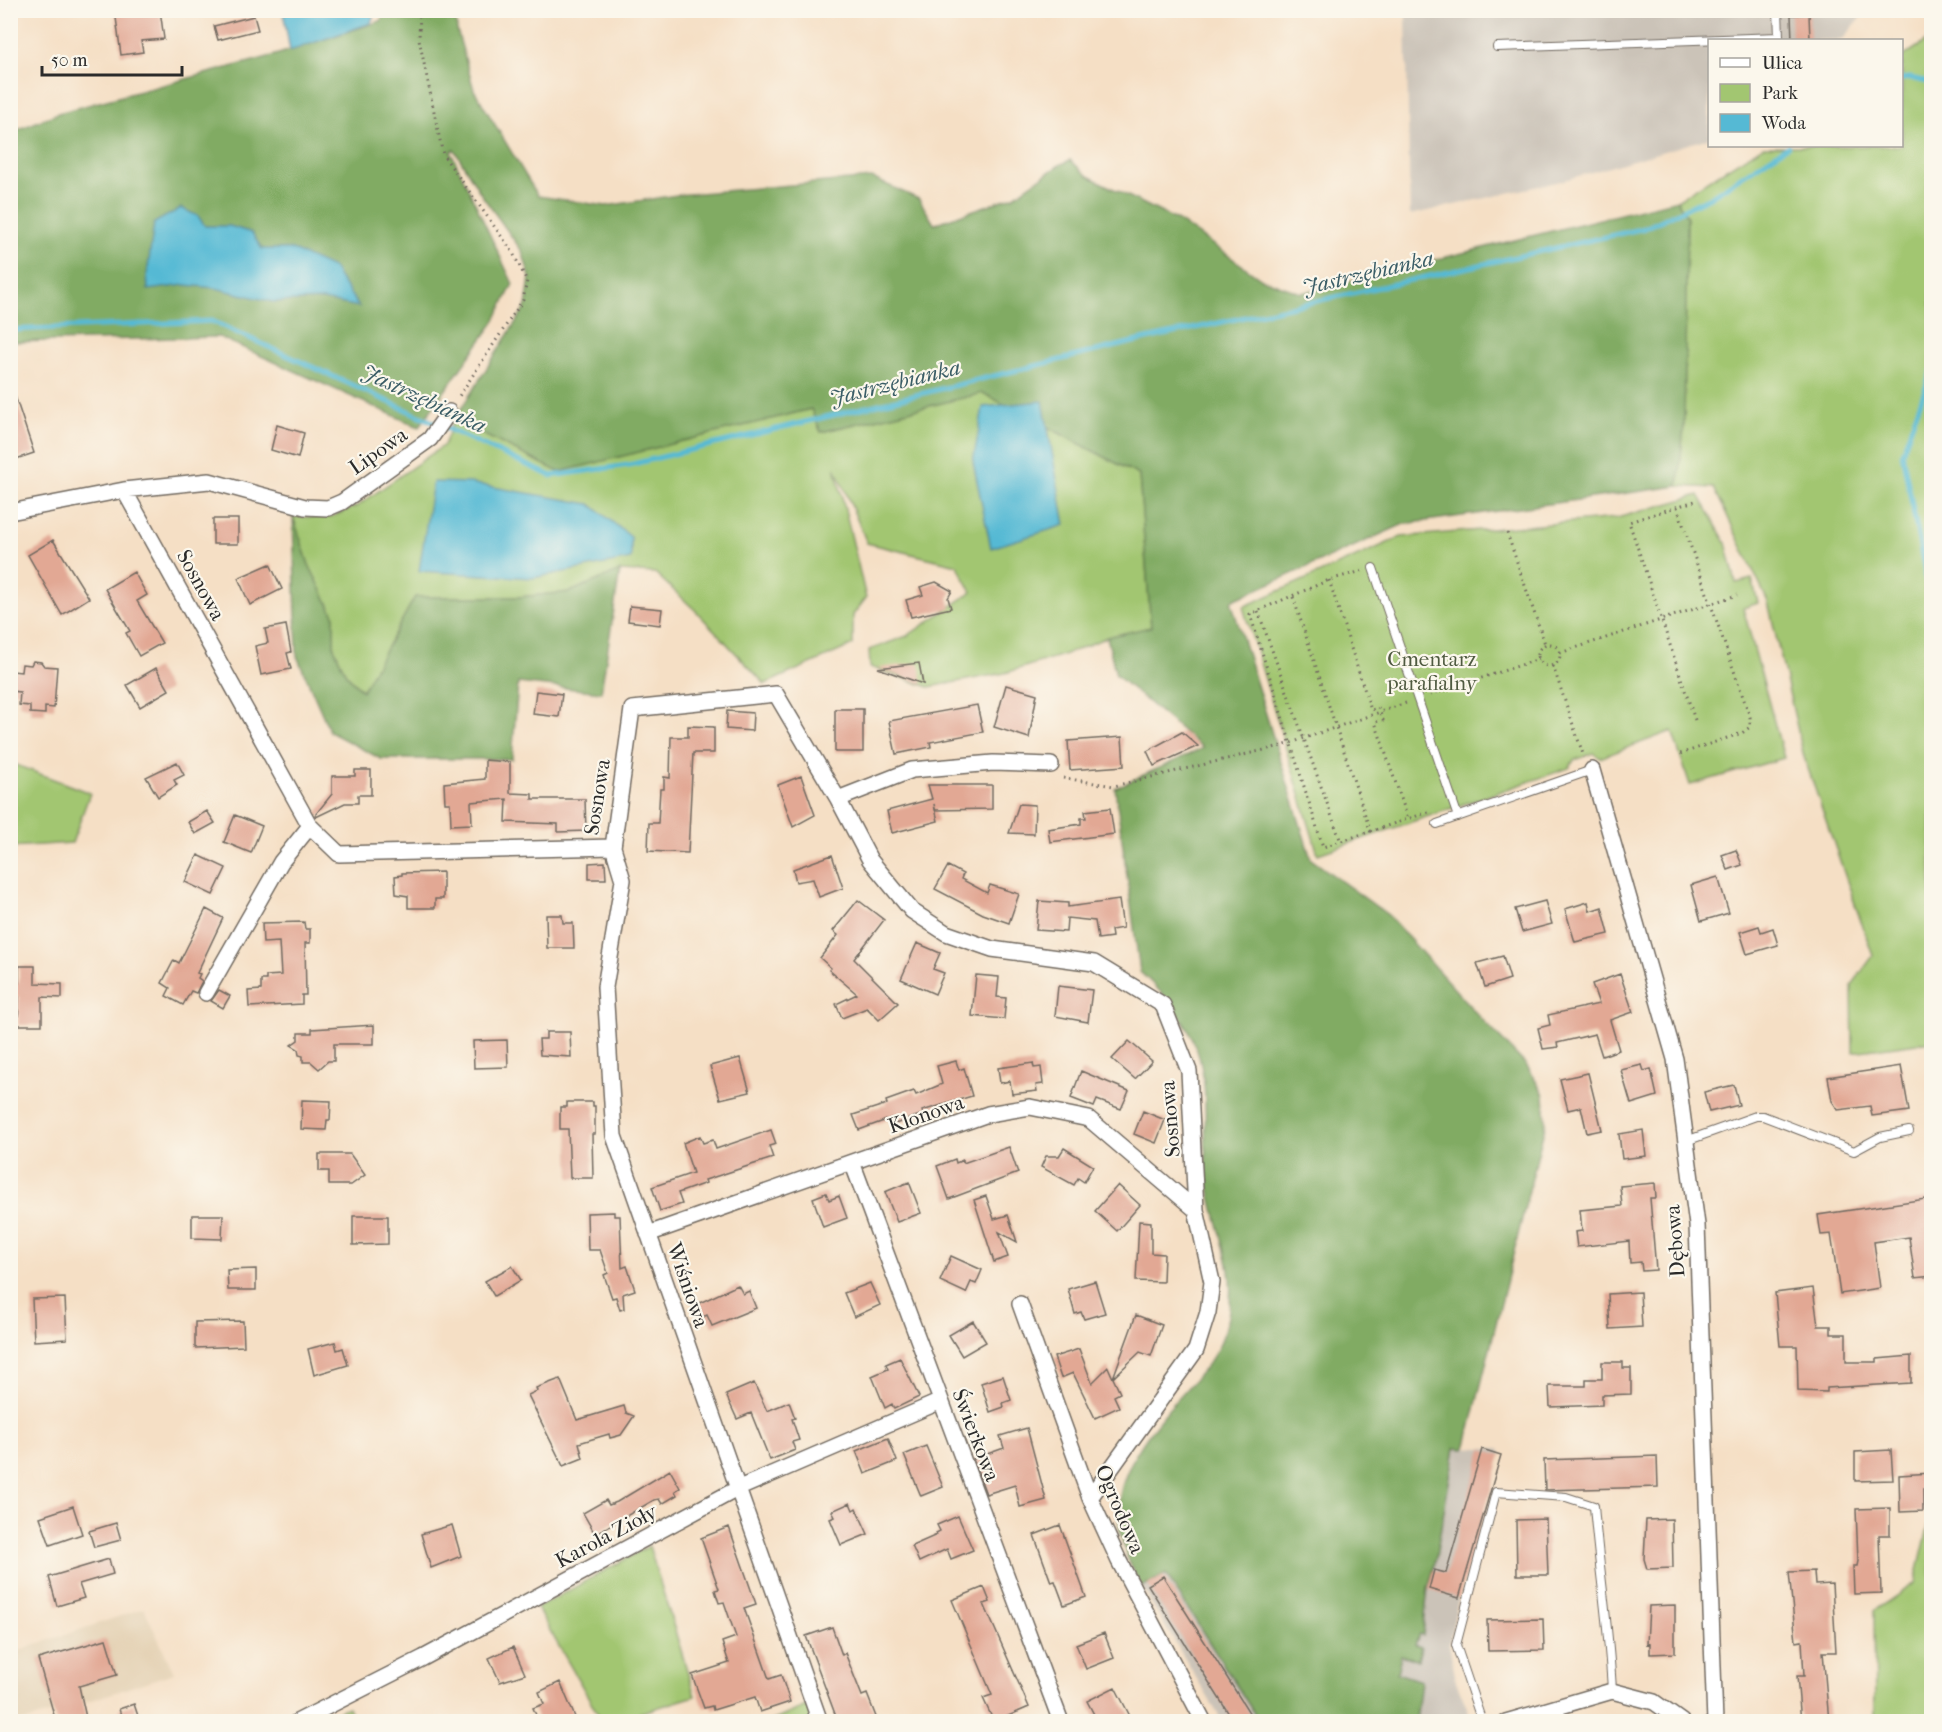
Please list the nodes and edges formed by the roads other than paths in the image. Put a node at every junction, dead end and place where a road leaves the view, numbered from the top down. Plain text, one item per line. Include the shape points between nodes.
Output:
1 (1778, 10) edge
2 (1748, 39) edge
3 (1708, 40) edge
4 (1497, 47) dead end
5 (448, 412) road end
6 (124, 490) junction
7 (10, 512) edge
8 (1373, 568) road end
9 (1588, 763) joint
10 (1051, 765) road end
11 (838, 798) junction
12 (1456, 818) junction
13 (1437, 824) dead end
14 (310, 826) junction
15 (613, 847) junction
16 (206, 993) dead end
17 (1909, 1131) dead end
18 (1686, 1141) junction
19 (852, 1162) junction
20 (1196, 1210) junction
21 (648, 1234) junction
22 (1020, 1304) dead end
23 (941, 1401) junction
24 (737, 1489) junction
25 (1090, 1498) junction
26 (1612, 1691) junction
27 (297, 1722) edge
28 (820, 1722) edge
29 (1061, 1722) edge
30 (1204, 1722) edge
31 (1482, 1722) edge
32 (1506, 1722) edge
33 (1682, 1722) edge
34 (1715, 1722) edge

1 - 2 lane via 1779,38
3 - 4 lane
5 - 6 street, Lipowa via 430,440 328,508 305,507 209,481
6 - 7 street, Lipowa
6 - 14 street, Sosnowa
8 - 12 lane
9 - 12 lane
9 - 18 street, Dębowa via 1676,1059
10 - 11 street via 993,763 912,770
11 - 15 street, Sosnowa via 776,694 632,709
11 - 20 street, Sosnowa via 870,860 912,911 946,933 992,950 1094,963 1163,1005 1189,1071
12 - 13 lane
14 - 15 street, Sosnowa via 339,854
14 - 16 street via 281,862
15 - 21 street, Wiśniowa via 623,880 605,987 614,1136
17 - 18 lane via 1880,1137 1854,1151 1756,1116
18 - 34 street, Dębowa via 1697,1225
19 - 20 street, Klonowa via 988,1114 1030,1107 1089,1119
19 - 21 street, Klonowa
19 - 23 street, Świerkowa
20 - 25 street, Sosnowa via 1212,1282 1196,1350
21 - 24 street, Wiśniowa
22 - 25 street, Ogrodowa
23 - 24 street, Karola Zioły
23 - 29 street, Świerkowa
24 - 27 street, Karola Zioły
24 - 28 street, Wiśniowa
25 - 30 street, Ogrodowa
26 - 31 lane via 1594,1506 1566,1497 1496,1492 1456,1645
26 - 32 street
26 - 33 street via 1654,1702

